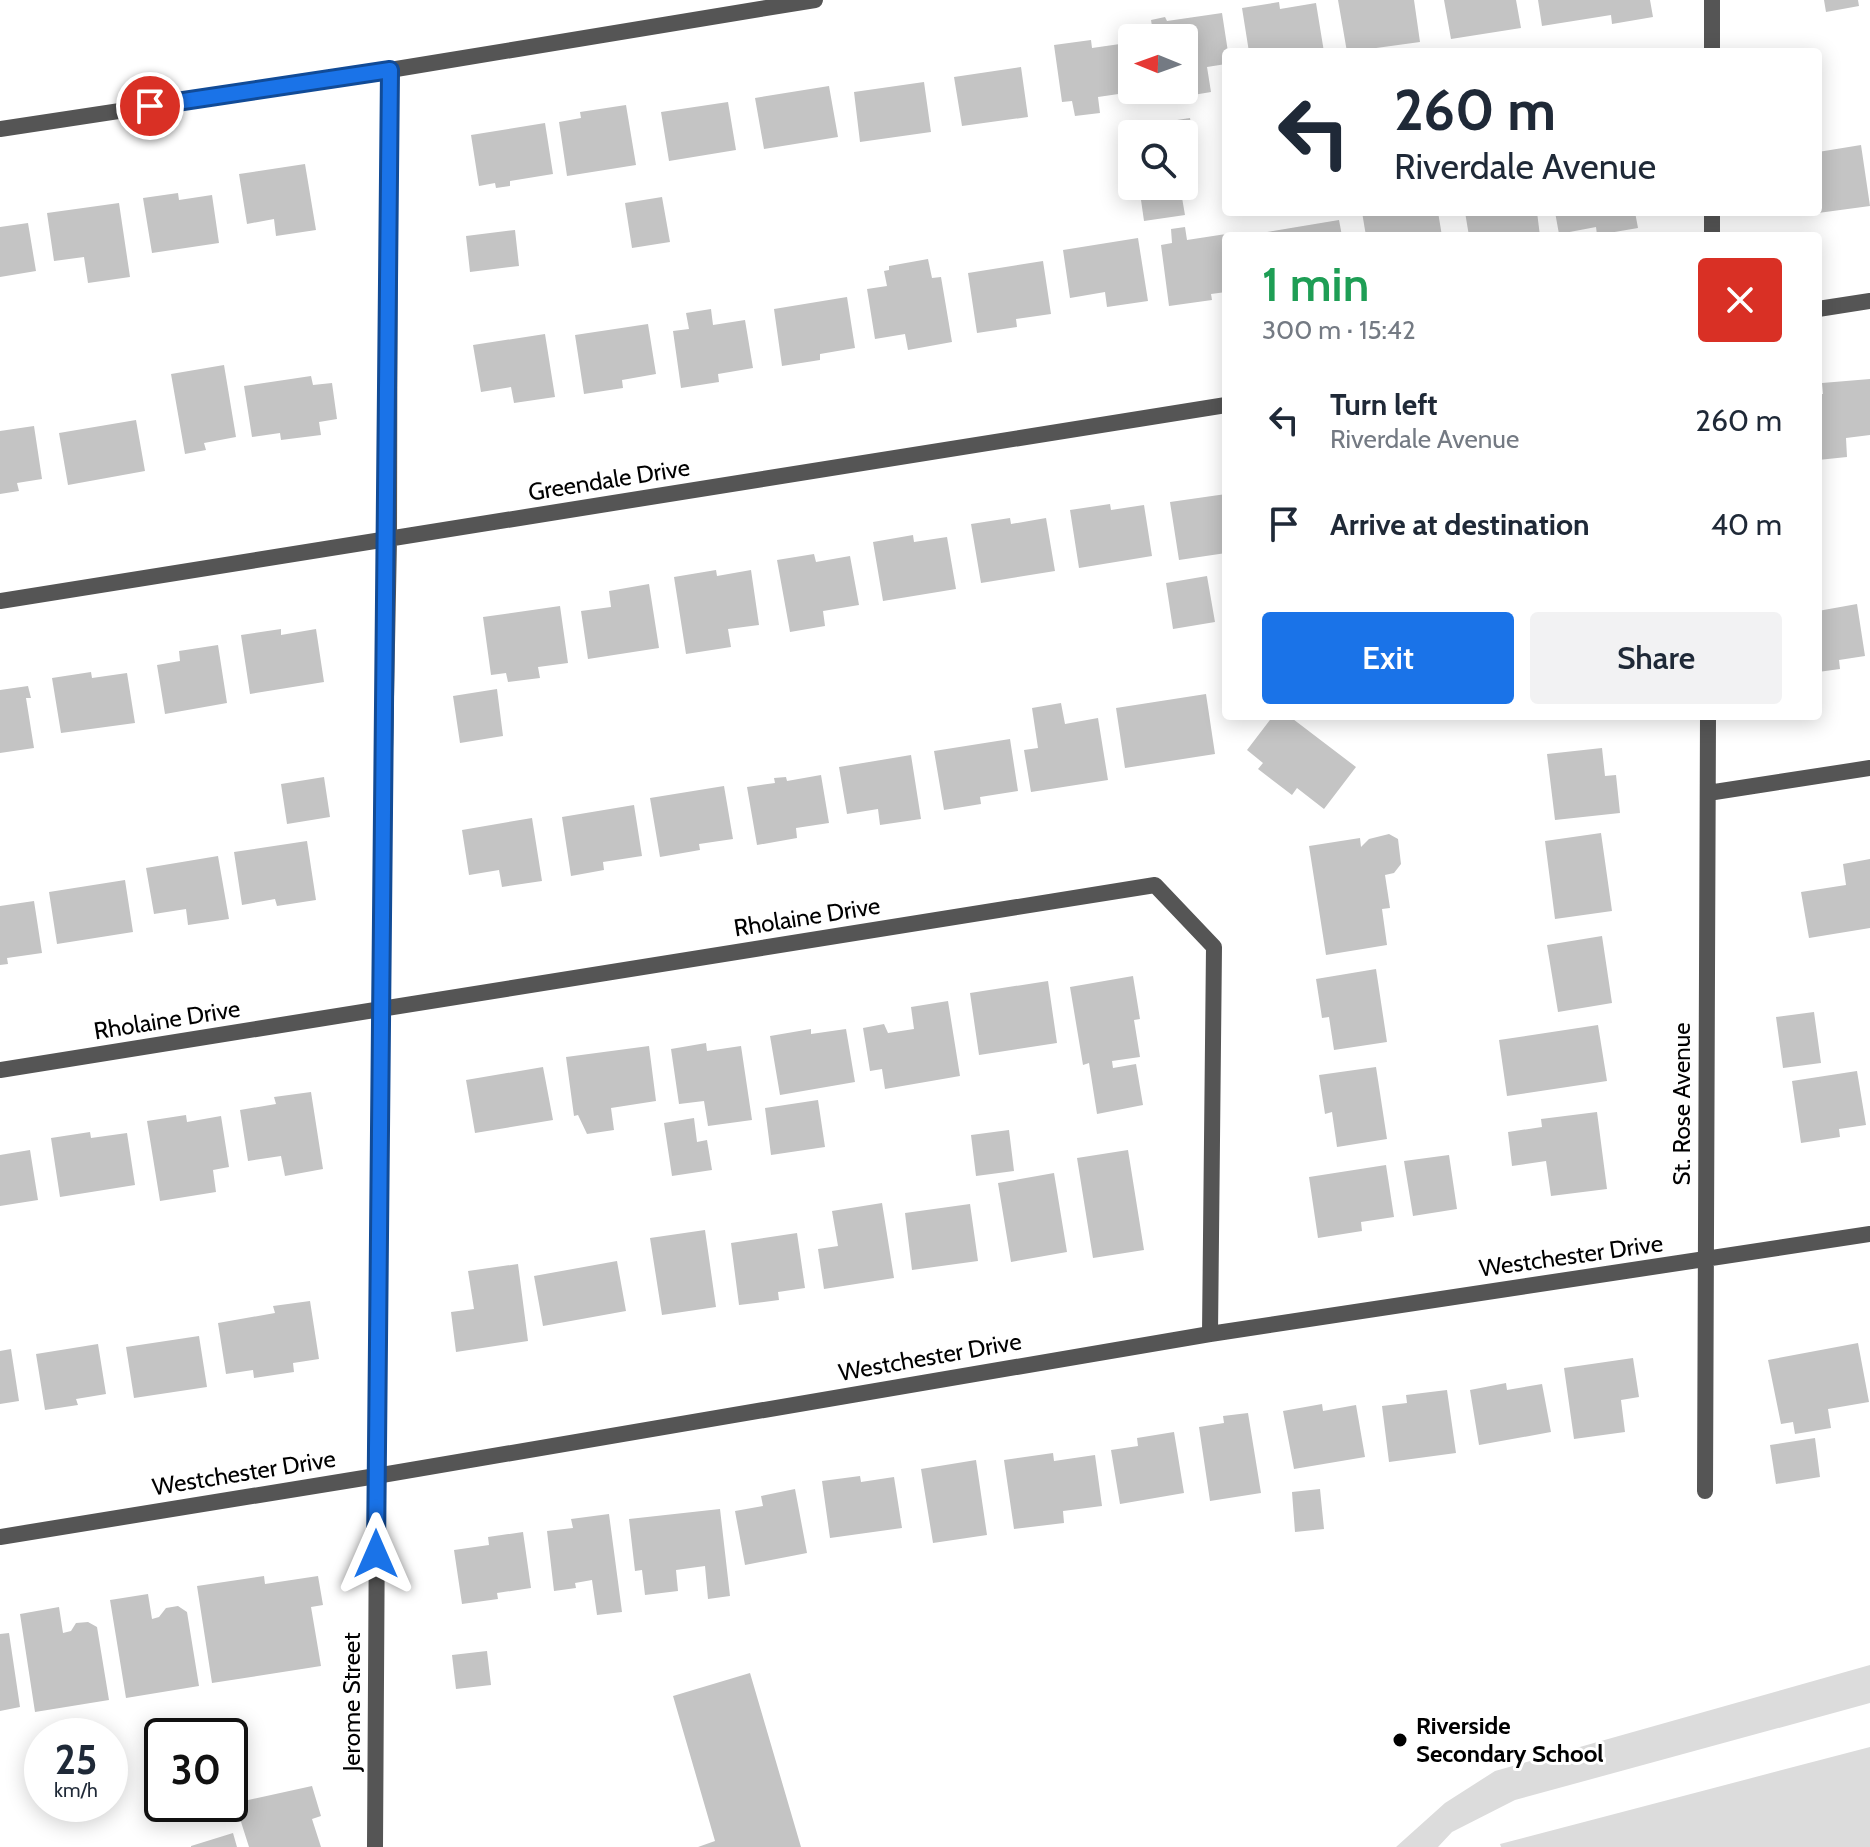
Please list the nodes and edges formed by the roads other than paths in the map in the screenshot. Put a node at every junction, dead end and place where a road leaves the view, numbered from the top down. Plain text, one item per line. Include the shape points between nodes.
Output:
1 (815, 0) edge
2 (1712, 0) edge
3 (1712, 48) edge
4 (390, 70) junction
5 (0, 129) edge
6 (1870, 301) edge
7 (1822, 308) edge
8 (1222, 406) edge
9 (389, 540) junction
10 (0, 601) edge
11 (1708, 720) edge
12 (1870, 768) edge
13 (1708, 793) junction
14 (380, 1011) junction
15 (0, 1070) edge
16 (1870, 1234) edge
17 (1705, 1260) junction
18 (1210, 1334) junction
19 (376, 1476) junction
20 (1705, 1491) dead end
21 (0, 1537) edge
22 (375, 1847) edge

1 - 4 street
2 - 3 street
4 - 5 street
4 - 9 street, Jerome Street
6 - 7 street
8 - 9 street, Greendale Drive
9 - 10 street, Greendale Drive
9 - 14 street, Jerome Street
11 - 13 street, St. Rose Avenue
12 - 13 street
13 - 17 street, St. Rose Avenue
14 - 15 street, Rholaine Drive
14 - 18 street, Rholaine Drive via 1155,885 1214,947
14 - 19 street, Jerome Street
16 - 17 street, Westchester Drive
17 - 18 street, Westchester Drive
17 - 20 street, St. Rose Avenue
18 - 19 street, Westchester Drive
19 - 21 street, Westchester Drive
19 - 22 street, Jerome Street

